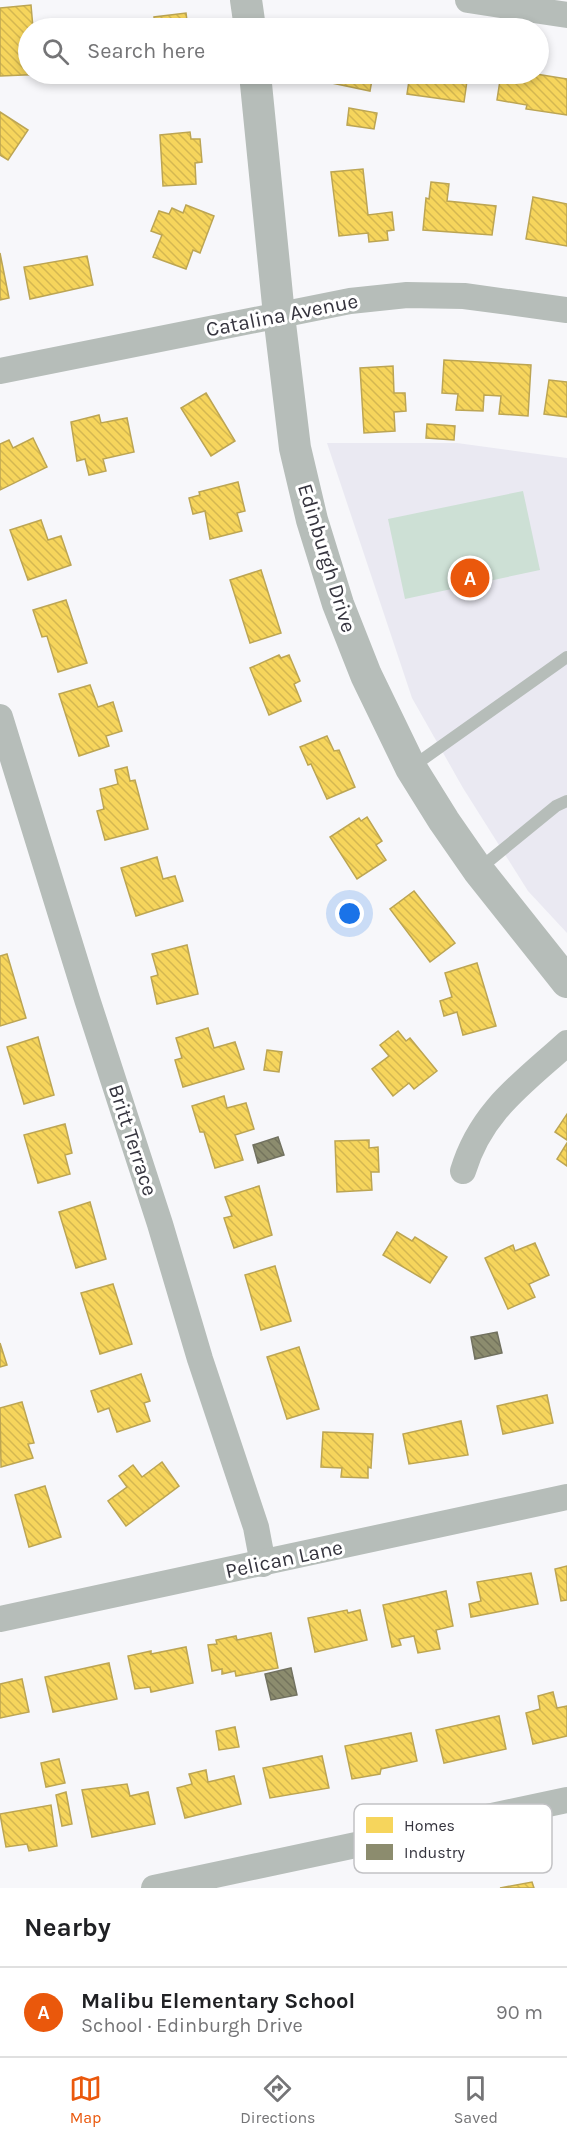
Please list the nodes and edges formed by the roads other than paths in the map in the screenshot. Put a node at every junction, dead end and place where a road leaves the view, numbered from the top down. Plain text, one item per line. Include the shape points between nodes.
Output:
1 (246, 0) edge
2 (468, 0) edge
3 (567, 15) edge
4 (249, 18) edge
5 (256, 84) edge
6 (567, 310) edge
7 (279, 315) junction
8 (0, 370) edge
9 (567, 657) edge
10 (0, 717) edge
11 (411, 768) junction
12 (567, 801) edge
13 (478, 870) junction
14 (567, 982) edge
15 (567, 1043) edge
16 (463, 1171) dead end
17 (567, 1497) edge
18 (263, 1564) junction
19 (0, 1619) edge
20 (567, 1800) edge
21 (548, 1804) edge
22 (354, 1845) edge
23 (154, 1888) edge

1 - 4 street
2 - 3 street
5 - 7 street, Edinburgh Drive
6 - 7 street, Catalina Avenue via 464,296 407,296 350,301
7 - 8 street, Catalina Avenue
7 - 11 street, Edinburgh Drive via 295,448 312,520 338,604 366,675
9 - 11 lane
10 - 18 street, Britt Terrace via 256,1527
11 - 13 street, Edinburgh Drive
12 - 13 lane
13 - 14 street, Edinburgh Drive
15 - 16 street via 498,1105 480,1131
17 - 18 street, Pelican Lane
18 - 19 street, Pelican Lane
20 - 21 street
22 - 23 street

